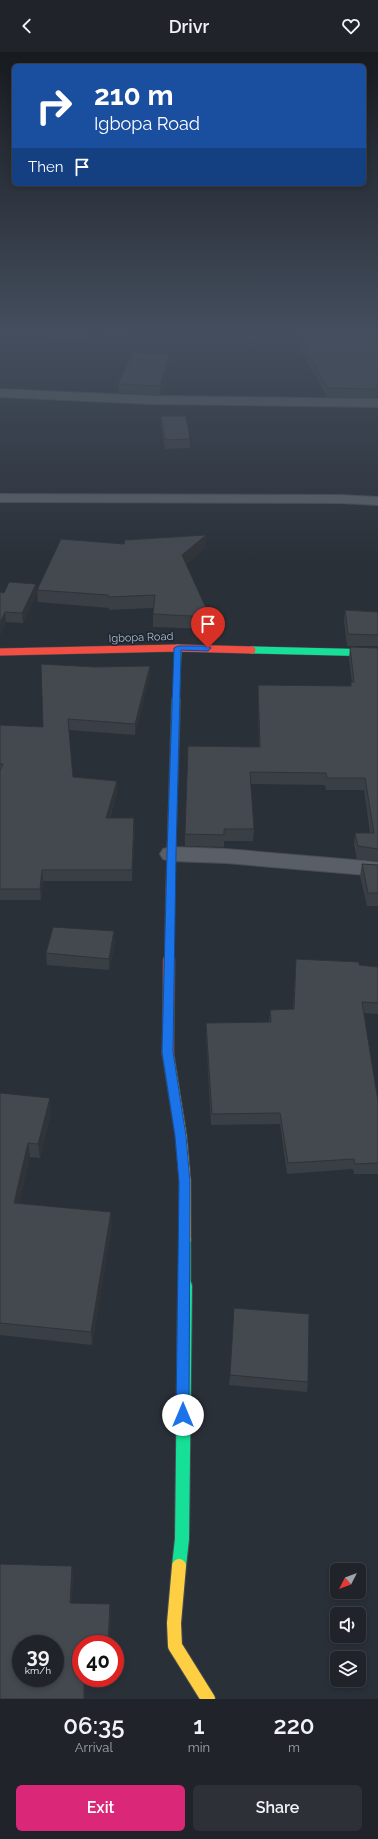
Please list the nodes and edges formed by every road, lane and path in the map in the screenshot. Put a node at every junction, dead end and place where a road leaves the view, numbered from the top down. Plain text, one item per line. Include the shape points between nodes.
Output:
1 (0, 498) edge
2 (378, 501) edge
3 (178, 648) junction
4 (0, 652) edge
5 (378, 653) edge
6 (171, 854) junction
7 (378, 869) edge
8 (208, 1699) edge

1 - 2 street
3 - 4 street, Igbopa Road
3 - 5 street, Igbopa Road
3 - 6 street
6 - 7 street
6 - 8 street via 168,1052 185,1182 182,1539 174,1623 175,1646

